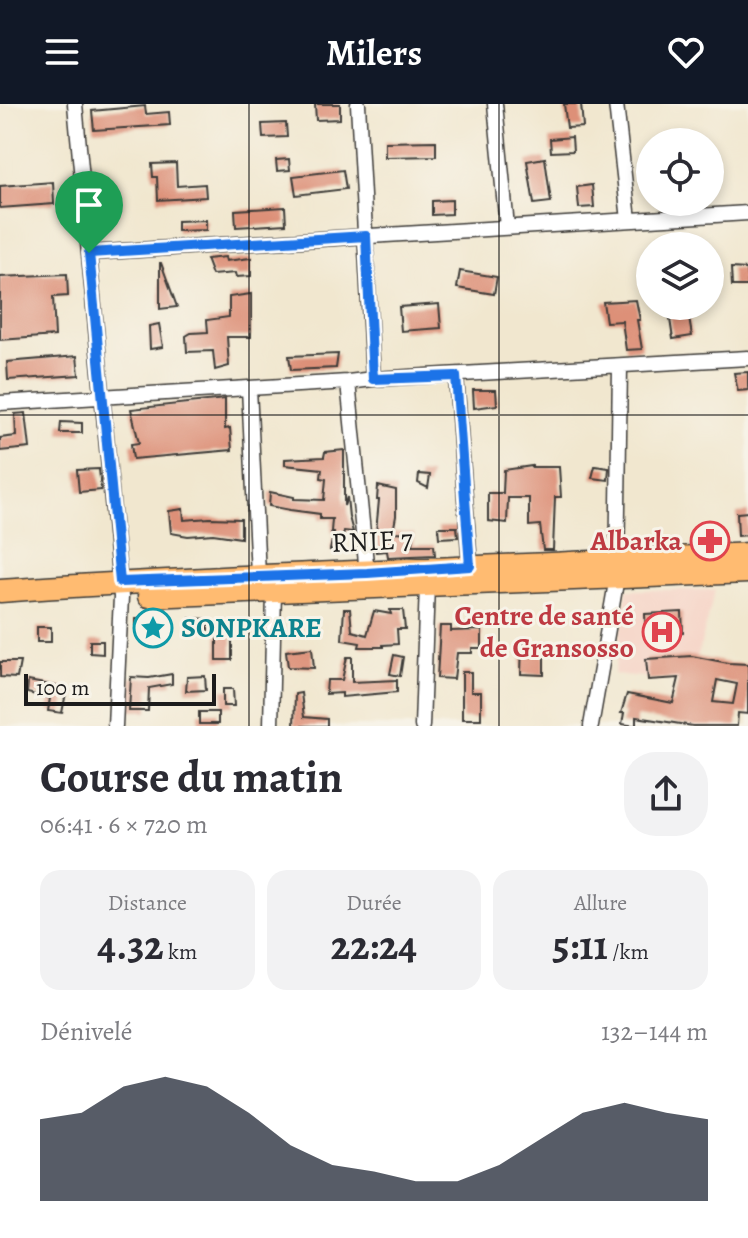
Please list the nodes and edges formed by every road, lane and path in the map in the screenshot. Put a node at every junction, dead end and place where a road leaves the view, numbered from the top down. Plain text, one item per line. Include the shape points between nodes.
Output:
1 (75, 104) edge
2 (358, 104) edge
3 (495, 104) edge
4 (616, 104) edge
5 (748, 213) edge
6 (629, 220) junction
7 (507, 227) junction
8 (366, 236) junction
9 (89, 253) junction
10 (748, 358) edge
11 (620, 366) junction
12 (456, 376) junction
13 (373, 379) junction
14 (348, 382) junction
15 (249, 388) junction
16 (103, 397) junction
17 (0, 403) edge
18 (748, 554) edge
19 (470, 566) junction
20 (617, 570) junction
21 (748, 572) edge
22 (367, 573) junction
23 (266, 583) junction
24 (427, 585) junction
25 (120, 589) junction
26 (0, 591) edge
27 (0, 606) edge
28 (115, 726) edge
29 (271, 726) edge
30 (422, 726) edge
31 (591, 726) edge

1 - 9 street
2 - 8 street
3 - 7 street
4 - 6 street
5 - 6 street
6 - 7 street
7 - 8 street
8 - 9 street
8 - 13 street
9 - 16 street
10 - 11 street
11 - 12 street
11 - 20 street
12 - 13 street
12 - 19 street
13 - 14 street
14 - 15 street
14 - 22 street
15 - 16 street
15 - 23 street
16 - 17 street
16 - 25 street
18 - 20 main road, RNIE 7 / RNIE 7
19 - 20 main road, RNIE 7 / RNIE 7
19 - 22 main road, RNIE 7 / RNIE 7
20 - 21 main road, RNIE 7 / RNIE 7
20 - 24 main road, RNIE 7 / RNIE 7
20 - 31 street
22 - 23 main road, RNIE 7 / RNIE 7
23 - 24 main road, RNIE 7 / RNIE 7
23 - 25 main road, RNIE 7 / RNIE 7
23 - 29 street
24 - 30 street
25 - 26 main road, RNIE 7 / RNIE 7
25 - 27 main road, RNIE 7 / RNIE 7
25 - 28 street

